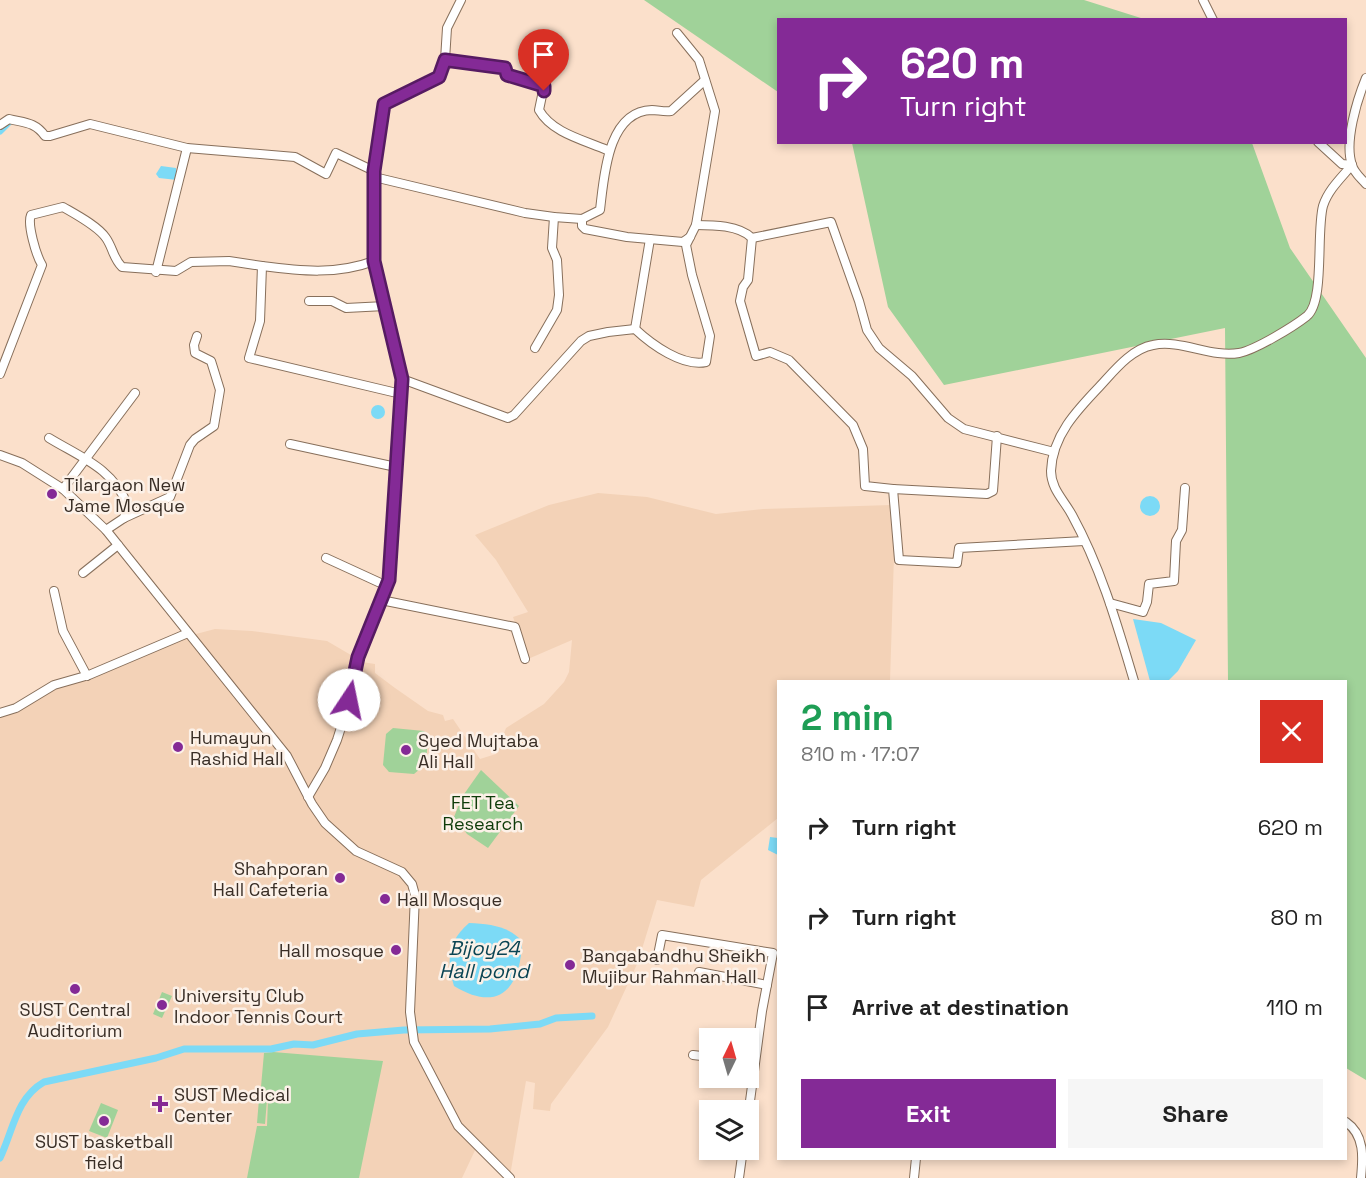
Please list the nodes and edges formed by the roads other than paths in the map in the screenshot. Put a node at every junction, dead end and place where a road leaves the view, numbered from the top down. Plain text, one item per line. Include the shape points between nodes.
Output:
1 (462, 0) edge
2 (1203, 0) edge
3 (1212, 18) edge
4 (677, 33) dead end
5 (445, 60) junction
6 (1366, 78) edge
7 (705, 80) junction
8 (0, 125) edge
9 (1320, 144) edge
10 (187, 148) junction
11 (607, 150) junction
12 (1352, 165) junction
13 (374, 174) junction
14 (1366, 184) edge
15 (555, 217) junction
16 (582, 219) junction
17 (696, 225) junction
18 (691, 236) junction
19 (752, 238) junction
20 (650, 239) junction
21 (374, 261) junction
22 (262, 266) junction
23 (156, 272) junction
24 (309, 301) dead end
25 (385, 306) junction
26 (635, 329) junction
27 (197, 336) dead end
28 (535, 348) dead end
29 (0, 374) edge
30 (402, 379) junction
31 (135, 393) dead end
32 (401, 394) junction
33 (997, 436) junction
34 (49, 438) dead end
35 (290, 444) dead end
36 (1054, 452) junction
37 (0, 455) edge
38 (86, 458) junction
39 (396, 467) junction
40 (1185, 488) dead end
41 (63, 489) junction
42 (893, 489) junction
43 (124, 518) junction
44 (106, 530) junction
45 (1084, 541) junction
46 (118, 545) junction
47 (326, 558) dead end
48 (83, 573) dead end
49 (387, 586) junction
50 (54, 591) dead end
51 (381, 600) junction
52 (1110, 603) junction
53 (188, 633) junction
54 (525, 659) dead end
55 (87, 676) junction
56 (1134, 680) edge
57 (0, 713) edge
58 (308, 797) junction
59 (657, 960) dead end
60 (699, 972) dead end
61 (767, 985) junction
62 (759, 1028) edge
63 (693, 1055) dead end
64 (699, 1056) edge
65 (1347, 1123) edge
66 (1363, 1142) edge
67 (741, 1160) edge
68 (916, 1160) edge
69 (510, 1178) edge
70 (739, 1178) edge
71 (914, 1178) edge
72 (1361, 1178) edge

1 - 5 street via 447,28
2 - 3 street
4 - 7 street via 699,60
5 - 11 street via 494,65 505,68 507,75 544,86 539,110 544,118 554,127
5 - 13 street via 439,77 384,104
6 - 12 street via 1353,112
7 - 11 street via 671,111 652,110 626,122
7 - 17 street via 715,111
8 - 10 street via 9,119 33,123 45,136 50,136 90,124
9 - 12 street via 1342,164
10 - 13 street via 295,157 326,174 336,153
10 - 23 street
11 - 16 street via 600,210
12 - 14 street
12 - 36 street via 1324,204 1316,303 1308,315 1239,353 1174,344 1154,344 1139,350 1118,367 1067,423
13 - 15 street
13 - 21 street
15 - 16 street
15 - 28 street via 552,248 559,295 556,310
16 - 20 street via 585,229
17 - 18 street
17 - 19 street via 717,225
18 - 20 street via 683,242
18 - 26 street via 686,245 688,262 710,336 706,362 695,364 648,342
19 - 33 street via 831,222 867,330 879,348 912,376 948,418 964,429
19 - 42 street via 748,280 740,301 756,356 770,352 789,360 843,412 863,449 865,486
20 - 26 street
21 - 22 street via 357,267 309,272
21 - 25 street
22 - 23 street via 229,261 191,262 176,271
22 - 32 street via 261,321 249,358
23 - 29 street via 122,267 114,260 101,232 63,207 31,214 28,221 33,245 42,265
24 - 25 street via 332,301 346,308
25 - 30 street
26 - 30 street via 589,336 581,341 508,418
27 - 43 street via 195,353 211,361 220,390 214,426 190,445 170,497
30 - 32 street
31 - 38 street
32 - 39 street
33 - 36 street
33 - 42 street via 993,491 987,494
34 - 38 street
35 - 39 street
36 - 45 street via 1054,488
37 - 41 street via 22,463
38 - 41 street
38 - 43 street via 105,470 124,497 128,506
39 - 49 street
40 - 52 street via 1174,581 1149,584 1143,612
41 - 44 street
42 - 45 street via 899,560 957,562 959,548
43 - 44 street
44 - 46 street
45 - 52 street
46 - 48 street
46 - 53 street
47 - 49 street
49 - 51 street
50 - 55 street via 63,631
51 - 54 street via 515,627
51 - 58 street via 358,657 352,693 337,740
52 - 56 street
53 - 55 street
53 - 58 street via 287,756
55 - 57 street via 54,685
58 - 69 street via 344,842 395,867 412,884 414,1042 458,1126
59 - 61 street via 662,935 773,953
60 - 61 street
61 - 62 street
63 - 64 street
65 - 66 street
66 - 72 street
67 - 70 street
68 - 71 street

